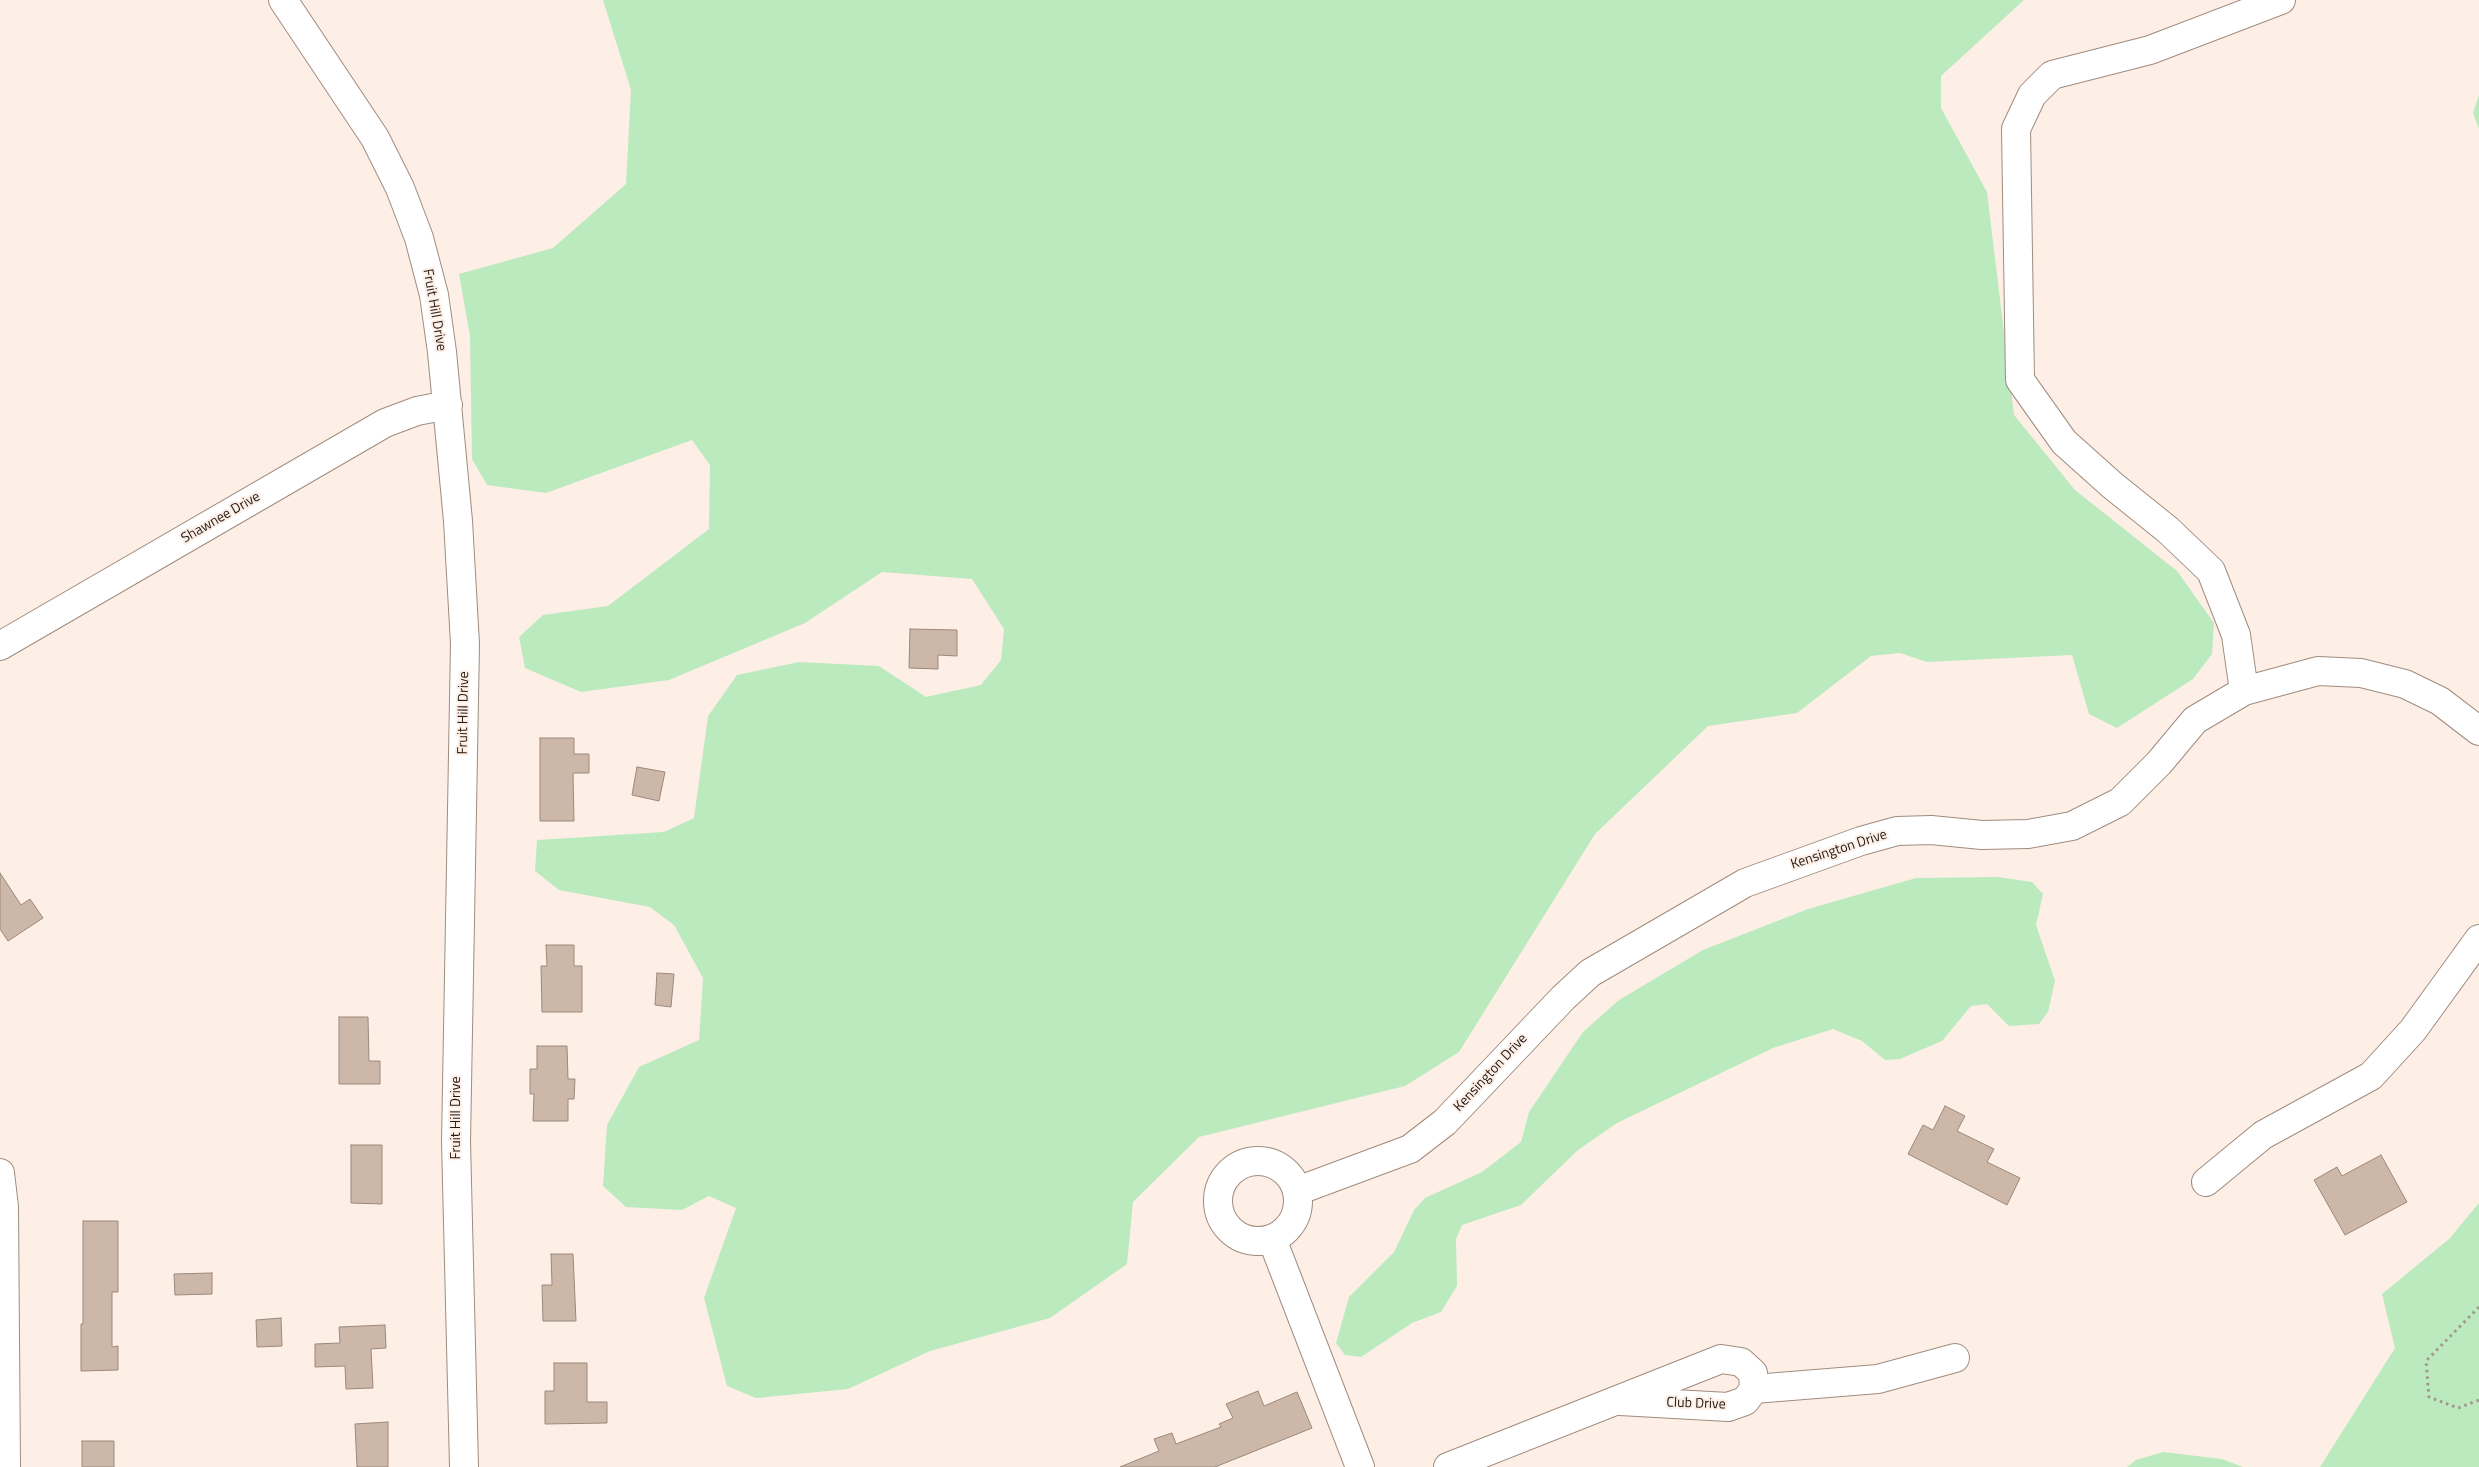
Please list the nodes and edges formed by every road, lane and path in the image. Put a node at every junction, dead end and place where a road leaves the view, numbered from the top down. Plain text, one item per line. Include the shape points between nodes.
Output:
1 (283, 0) edge
2 (2281, 0) edge
3 (448, 405) junction
4 (0, 646) edge
5 (2244, 690) junction
6 (2479, 731) edge
7 (2479, 939) edge
8 (0, 1173) edge
9 (2206, 1182) dead end
10 (1297, 1192) junction
11 (1272, 1239) junction
12 (2479, 1307) edge
13 (1955, 1358) dead end
14 (1754, 1389) junction
15 (1620, 1400) junction
16 (2479, 1400) edge
17 (6, 1467) edge
18 (464, 1467) edge
19 (1360, 1467) edge
20 (1448, 1467) edge

1 - 3 street, Fruit Hill Drive via 375,138 400,188 420,238 434,295
2 - 5 street via 2150,50 2052,75 2032,95 2016,129 2020,380 2064,442 2112,486 2168,530 2211,572 2236,635
3 - 4 street, Shawnee Drive via 417,411 385,423
3 - 18 street, Fruit Hill Drive via 465,644 456,1141
5 - 6 street, Kensington Drive via 2318,671 2361,673 2423,692
5 - 10 street, Kensington Drive via 2195,720 2120,802 2072,826 2028,834 1898,831 1745,882 1590,973 1445,1122 1410,1149
7 - 9 street via 2413,1030 2371,1076 2263,1135
8 - 17 street via 4,1207
10 - 11 street via 1294,1219 1286,1230
10 - 11 street via 1286,1174 1269,1162 1241,1164 1223,1180 1218,1194 1222,1221 1245,1239
11 - 19 street
12 - 16 path via 2426,1361 2429,1397 2458,1408
13 - 14 street via 1878,1379
14 - 15 street, Club Drive via 1745,1401 1728,1407
14 - 15 street, Club Drive via 1753,1373 1741,1362 1721,1359
15 - 20 street, Club Drive

